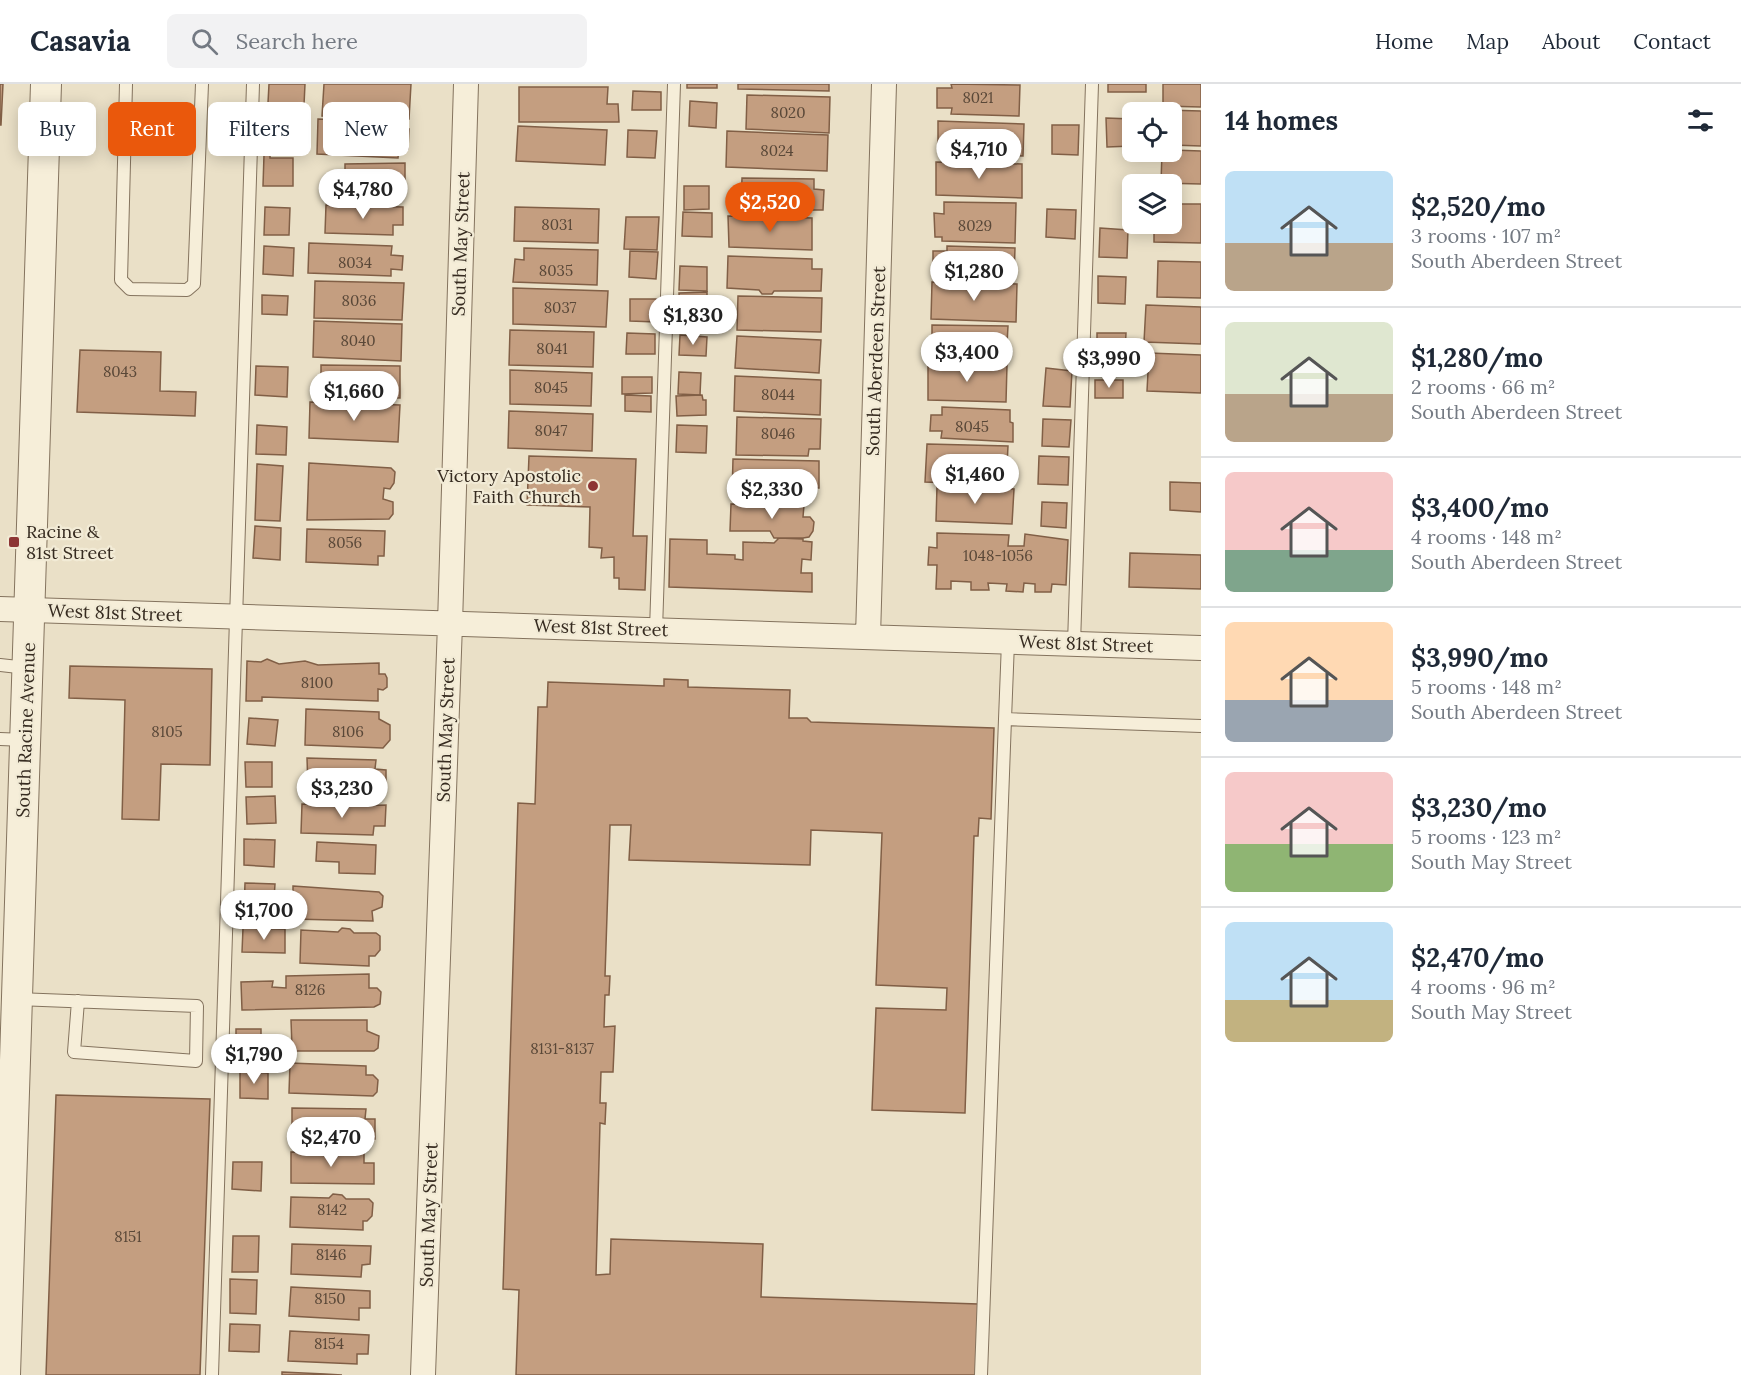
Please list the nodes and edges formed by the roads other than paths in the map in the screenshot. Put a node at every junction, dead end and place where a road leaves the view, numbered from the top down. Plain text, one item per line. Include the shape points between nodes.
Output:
1 (46, 84) edge
2 (126, 84) edge
3 (202, 84) edge
4 (253, 84) edge
5 (466, 84) edge
6 (674, 84) edge
7 (885, 84) edge
8 (1092, 84) edge
9 (0, 609) edge
10 (30, 610) junction
11 (237, 616) junction
12 (450, 624) junction
13 (656, 630) junction
14 (868, 637) junction
15 (1008, 642) junction
16 (1074, 644) junction
17 (1201, 648) edge
18 (14, 667) edge
19 (1005, 719) junction
20 (1201, 726) edge
21 (13, 740) edge
22 (17, 999) junction
23 (78, 1001) junction
24 (7, 1078) edge
25 (5, 1375) edge
26 (212, 1375) edge
27 (423, 1375) edge
28 (981, 1375) edge

1 - 10 street, South Racine Avenue
2 - 3 lane via 121,280 130,289 187,290 194,284
4 - 11 lane
5 - 12 street, South May Street
6 - 13 lane
7 - 14 street, South Aberdeen Street
8 - 16 lane
9 - 10 street, West 81st Street
10 - 11 street, West 81st Street
10 - 18 street, South Racine Avenue
11 - 12 street, West 81st Street
11 - 26 lane
12 - 13 street, West 81st Street
12 - 27 street, South May Street
13 - 14 street, West 81st Street
14 - 15 street, West 81st Street
15 - 16 street, West 81st Street
15 - 19 lane
16 - 17 street, West 81st Street
18 - 21 street, South Racine Avenue
19 - 20 lane
19 - 28 lane
21 - 22 street, South Racine Avenue
22 - 23 lane
22 - 24 street, South Racine Avenue
23 - 23 lane via 197,1006 196,1062 75,1052
24 - 25 street, South Racine Avenue

